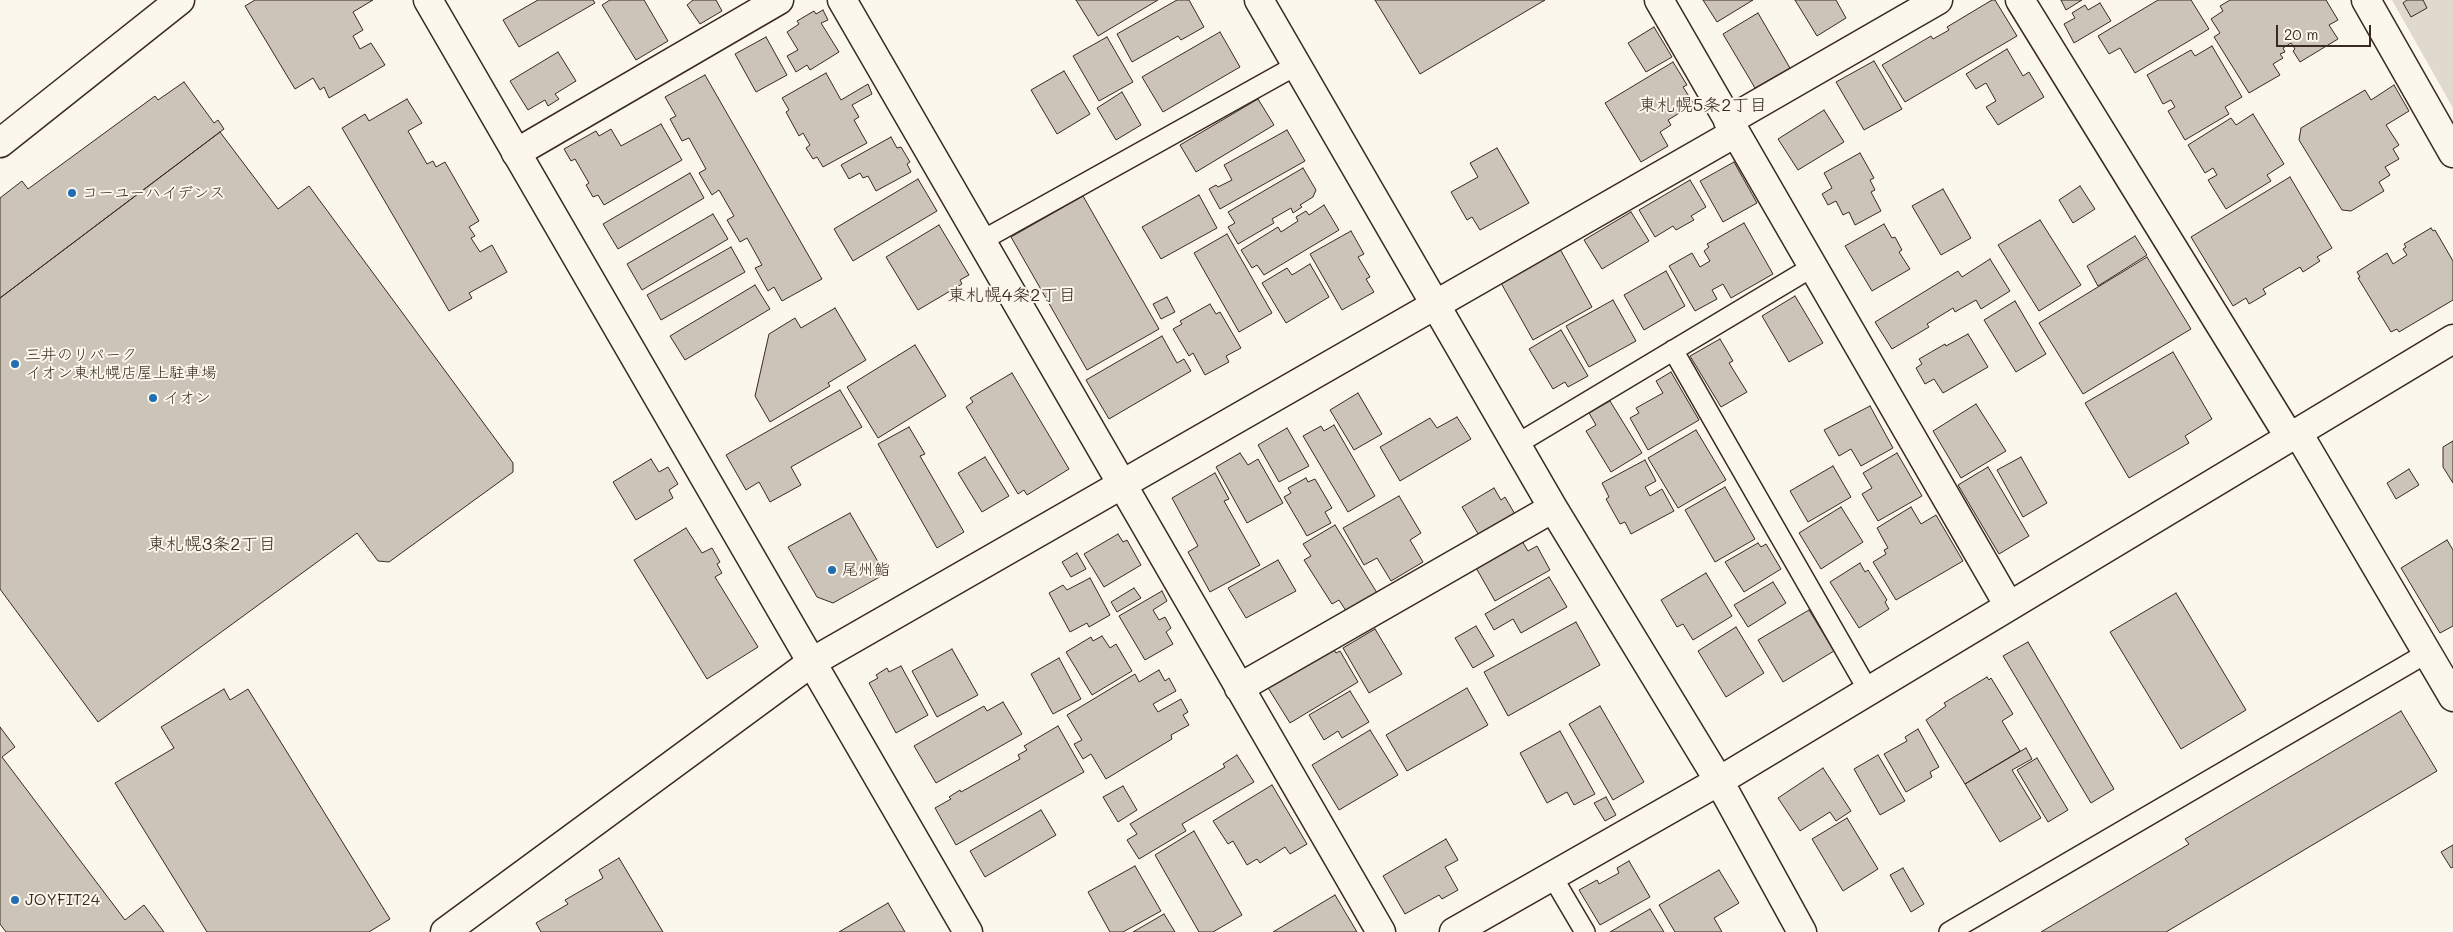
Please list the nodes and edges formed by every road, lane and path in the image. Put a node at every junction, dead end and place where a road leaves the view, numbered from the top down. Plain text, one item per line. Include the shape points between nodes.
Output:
1 (180, 0) edge
2 (428, 0) edge
3 (779, 0) edge
4 (842, 0) edge
5 (1259, 0) edge
6 (1659, 0) edge
7 (1938, 0) edge
8 (2020, 0) edge
9 (2366, 0) edge
10 (1297, 64) junction
11 (1732, 127) junction
12 (0, 143) edge
13 (516, 153) junction
14 (2453, 153) edge
15 (981, 241) junction
16 (1814, 266) junction
17 (1436, 303) junction
18 (2453, 339) edge
19 (1673, 350) junction
20 (2294, 435) junction
21 (1517, 444) junction
22 (1122, 485) junction
23 (1553, 508) junction
24 (2009, 606) junction
25 (2427, 653) junction
26 (812, 662) junction
27 (1239, 688) junction
28 (1868, 690) junction
29 (2453, 697) edge
30 (1719, 781) junction
31 (1552, 876) junction
32 (445, 932) edge
33 (968, 932) edge
34 (1381, 932) edge
35 (1454, 932) edge
36 (1585, 932) edge
37 (1802, 932) edge
38 (1949, 932) edge

1 - 12 street
2 - 13 street
3 - 13 street
4 - 15 street
5 - 10 street
6 - 11 street
7 - 11 street
8 - 20 street
9 - 14 street
10 - 15 lane
10 - 17 street
11 - 16 street
11 - 17 street
13 - 26 street
15 - 22 street
16 - 19 lane
16 - 24 street
17 - 21 street
17 - 22 street
18 - 20 street
19 - 21 lane
19 - 28 lane
20 - 24 street
20 - 25 street
21 - 23 street
22 - 26 street
22 - 27 street
23 - 27 street
23 - 30 street
24 - 28 street
25 - 29 street
25 - 38 lane
26 - 32 street
26 - 33 street
27 - 34 street
28 - 30 street
30 - 31 street
30 - 37 street
31 - 35 street
31 - 36 lane

